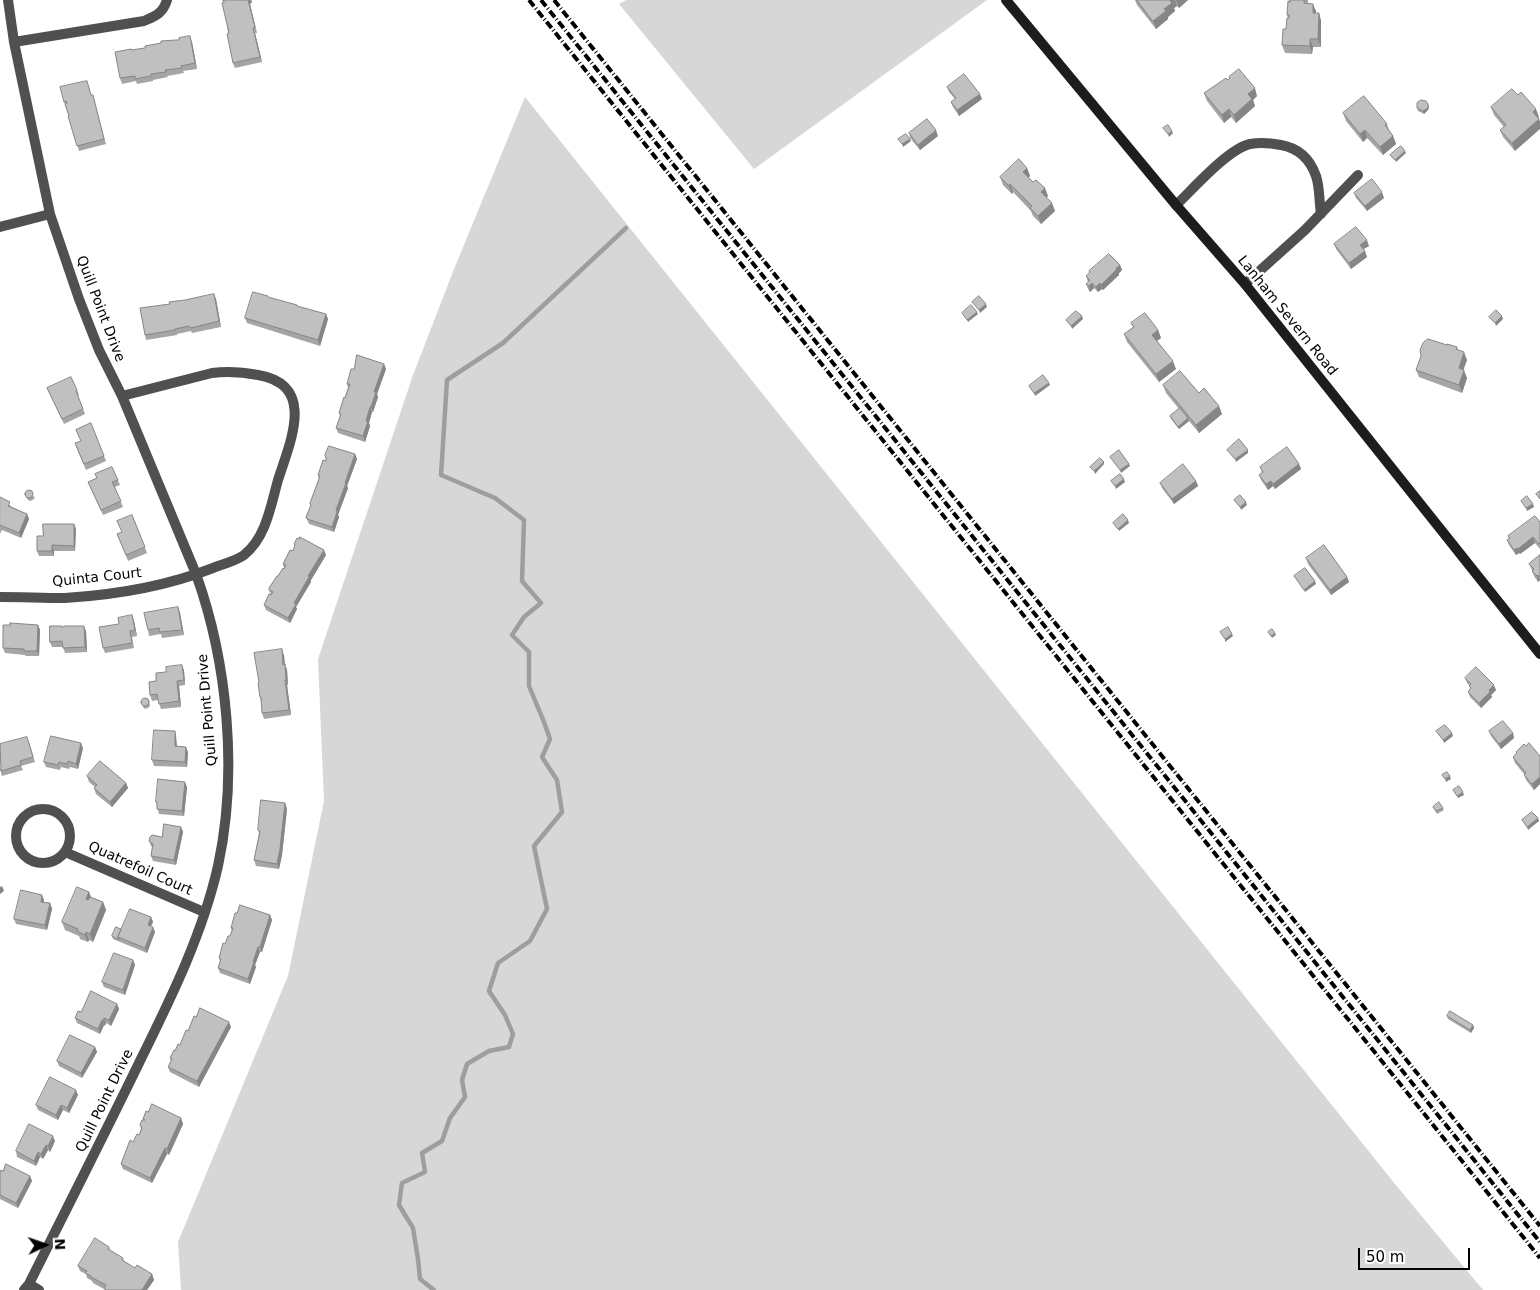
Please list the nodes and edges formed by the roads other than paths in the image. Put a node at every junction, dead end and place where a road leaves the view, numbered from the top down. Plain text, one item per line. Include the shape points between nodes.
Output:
1 (8, 0) edge
2 (167, 0) edge
3 (1006, 0) edge
4 (14, 42) junction
5 (1358, 175) dead end
6 (1176, 205) junction
7 (50, 214) junction
8 (1321, 214) junction
9 (0, 227) edge
10 (1245, 284) junction
11 (122, 396) junction
12 (196, 574) junction
13 (0, 597) edge
14 (1540, 654) edge
15 (65, 852) junction
16 (204, 912) junction
17 (27, 1287) edge
18 (39, 1290) edge

1 - 4 street, Quill Point Drive
2 - 4 street via 159,15 144,21
3 - 6 main road, Lanham Severn Road
4 - 7 street, Quill Point Drive
5 - 8 street
6 - 8 street via 1228,156 1250,144 1265,143 1290,146 1308,160 1318,180
6 - 10 main road, Lanham Severn Road
7 - 9 street
7 - 11 street, Quill Point Drive via 96,342
8 - 10 street
10 - 14 main road, Lanham Severn Road
11 - 12 street, Quill Point Drive
11 - 12 street, Quinta Court via 228,371 277,380 293,398 293,432 262,532 243,556
12 - 13 street, Quinta Court via 98,595
12 - 16 street, Quill Point Drive via 216,643 224,693 227,760 224,832
15 - 15 street, Quatrefoil Court via 69,844 69,827 59,814 52,810 35,810 22,820 16,835 21,851 27,857 35,861 51,861
15 - 16 street, Quatrefoil Court
16 - 17 street, Quill Point Drive via 177,985
17 - 18 street

